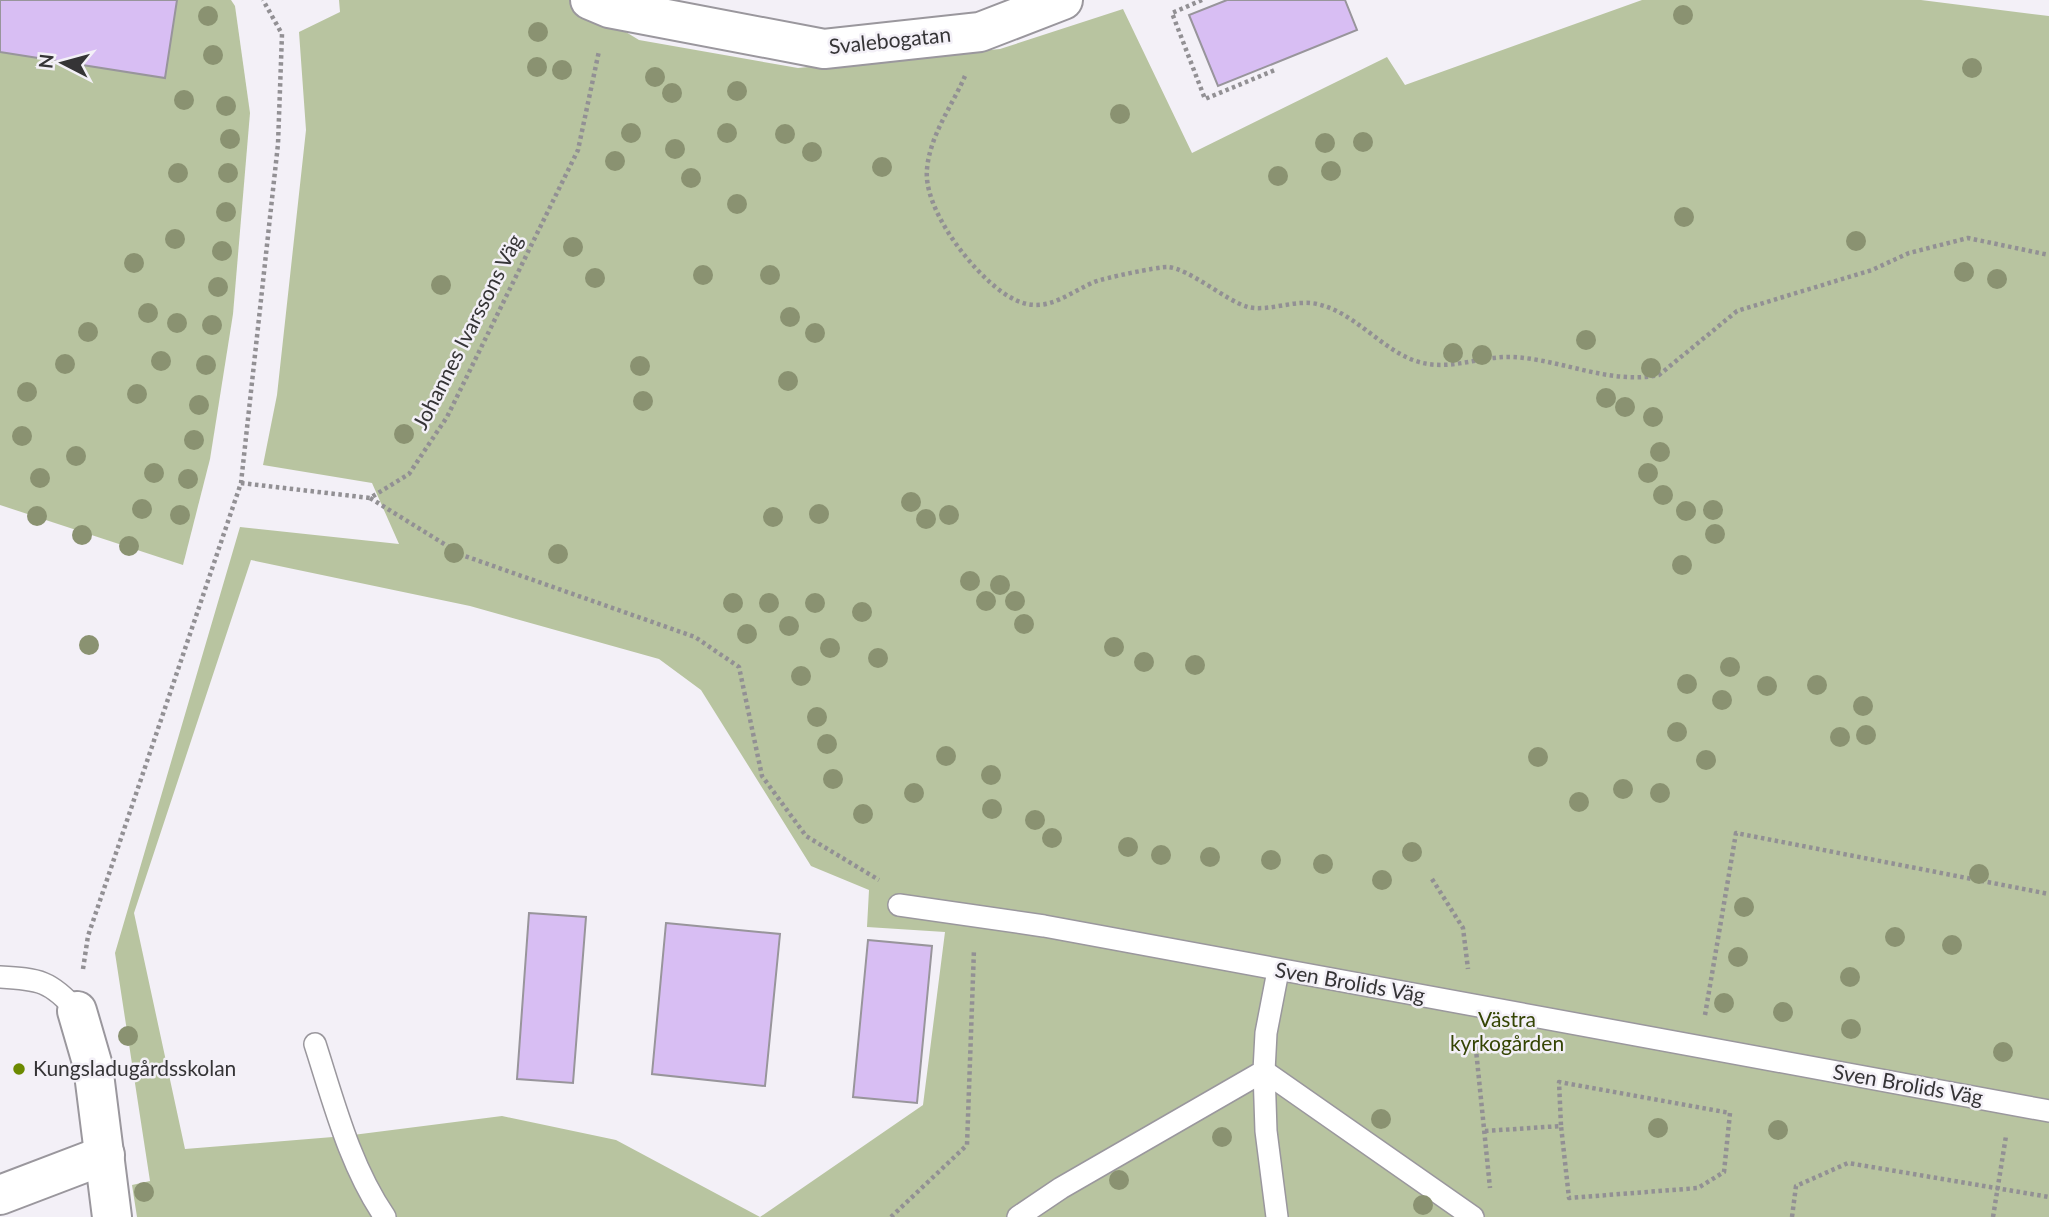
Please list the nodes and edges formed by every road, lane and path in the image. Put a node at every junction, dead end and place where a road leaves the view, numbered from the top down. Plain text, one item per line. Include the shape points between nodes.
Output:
1 (263, 0) edge
2 (1063, 0) edge
3 (1202, 0) edge
4 (599, 4) edge
5 (1275, 70) dead end
6 (963, 79) dead end
7 (2049, 255) edge
8 (241, 483) junction
9 (370, 498) junction
10 (1432, 879) dead end
11 (2049, 894) edge
12 (899, 905) joint
13 (975, 916) junction
14 (1278, 971) junction
15 (0, 977) edge
16 (1472, 1005) junction
17 (77, 1011) junction
18 (315, 1044) dead end
19 (1699, 1046) junction
20 (1264, 1071) junction
21 (2011, 1104) junction
22 (2049, 1111) edge
23 (1561, 1126) junction
24 (1485, 1131) junction
25 (105, 1155) junction
26 (1998, 1188) junction
27 (1491, 1192) dead end
28 (0, 1195) edge
29 (2049, 1197) edge
30 (112, 1217) edge
31 (386, 1217) edge
32 (891, 1217) edge
33 (1018, 1217) edge
34 (1277, 1217) edge
35 (1473, 1217) edge
36 (1792, 1217) edge
37 (1993, 1217) edge

1 - 8 path via 282,34 278,145
2 - 4 street, Svalebogatan via 980,32 824,50
3 - 5 path via 1172,13 1205,99
4 - 9 path, Johannes Ivarssons Väg via 578,150 447,417 409,474
6 - 7 path via 931,150 926,171 931,192 954,243 967,260 1002,292 1024,304 1055,303 1097,281 1169,267 1248,307 1317,304 1365,327 1409,359 1430,366 1511,357 1645,377 1659,375 1737,311 1872,270 1909,253 1968,238
8 - 9 path
8 - 17 path via 88,936
9 - 12 path via 462,555 695,637 739,667 762,776 806,836 881,881
10 - 16 path via 1463,928
11 - 19 path via 1736,833
12 - 13 lane, Sven Brolids Väg
13 - 14 lane, Sven Brolids Väg
13 - 32 path via 967,1145
14 - 16 lane, Sven Brolids Väg
14 - 20 lane
15 - 17 lane via 29,979 58,989
16 - 19 lane, Sven Brolids Väg
16 - 24 path
17 - 25 street via 93,1066
18 - 31 lane via 345,1136 369,1194
19 - 21 lane, Sven Brolids Väg
20 - 33 lane
20 - 34 lane
20 - 35 lane
21 - 22 lane, Sven Brolids Väg
21 - 26 path
23 - 23 path via 1559,1082 1730,1113 1724,1172 1698,1188 1569,1198
23 - 24 path
24 - 27 path
25 - 28 street
25 - 30 street
26 - 29 path
26 - 36 path via 1848,1163 1796,1186
26 - 37 path

